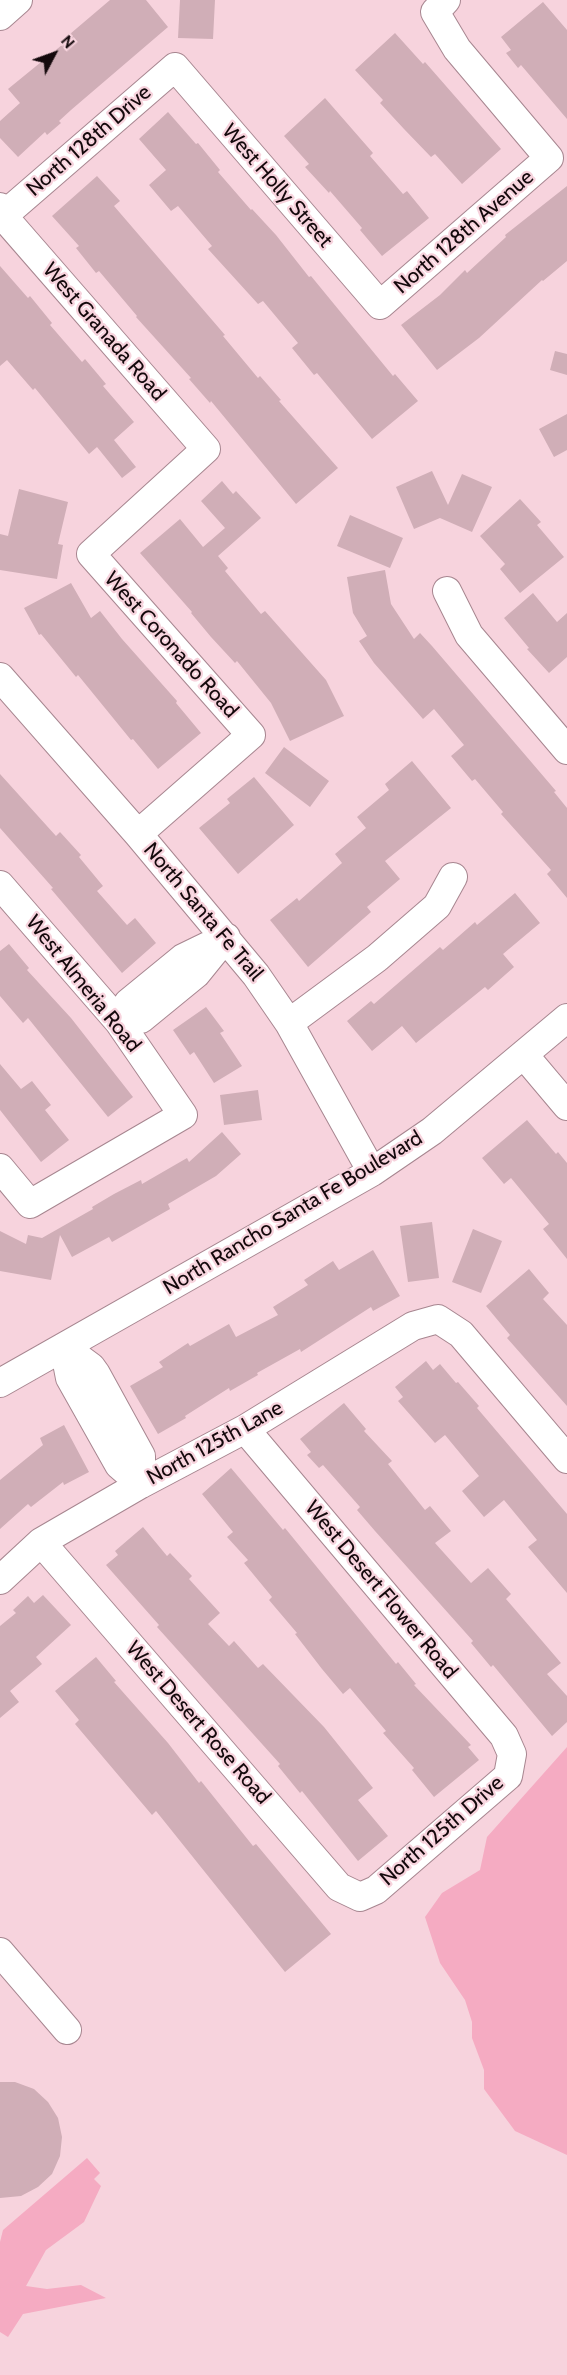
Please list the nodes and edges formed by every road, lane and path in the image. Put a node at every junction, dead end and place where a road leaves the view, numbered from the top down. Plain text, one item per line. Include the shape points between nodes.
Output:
1 (18, 0) edge
2 (440, 6) edge
3 (0, 16) edge
4 (175, 67) joint
5 (1, 213) edge
6 (380, 305) joint
7 (91, 554) joint
8 (447, 591) dead end
9 (0, 677) edge
10 (567, 750) edge
11 (138, 834) junction
12 (453, 877) dead end
13 (0, 885) edge
14 (225, 937) junction
15 (567, 1018) edge
16 (119, 1022) junction
17 (289, 1023) junction
18 (524, 1055) junction
19 (567, 1106) edge
20 (0, 1168) edge
21 (372, 1172) junction
22 (64, 1347) junction
23 (0, 1383) edge
24 (245, 1429) junction
25 (567, 1459) edge
26 (141, 1484) junction
27 (41, 1542) junction
28 (0, 1580) edge
29 (512, 1754) joint
30 (360, 1897) joint
31 (0, 1952) edge
32 (66, 2030) dead end

1 - 3 street
2 - 6 street, North 128th Avenue via 457,49 549,158
4 - 5 street, North 128th Drive
4 - 6 street, West Holly Street
5 - 7 street, West Granada Road via 206,449
7 - 11 street, West Coronado Road via 252,735
8 - 10 street via 469,635
9 - 11 street, North Santa Fe Trail
11 - 14 street, North Santa Fe Trail
12 - 17 street via 436,906 377,958
13 - 16 street, West Almeria Road
14 - 16 street via 183,958 128,1003
14 - 17 street, North Santa Fe Trail
15 - 18 street, North Rancho Santa Fe Boulevard
16 - 20 street, West Almeria Road via 183,1115 30,1204
17 - 21 street, North Santa Fe Trail
18 - 19 street
18 - 21 street, North Rancho Santa Fe Boulevard via 432,1131
21 - 22 street, North Rancho Santa Fe Boulevard
22 - 23 street, North Rancho Santa Fe Boulevard
22 - 26 street via 96,1374 141,1456
24 - 25 street, North 125th Lane via 413,1326 438,1319 461,1334
24 - 26 street, North 125th Lane
24 - 29 street, West Desert Flower Road via 504,1736
26 - 27 street, North 125th Lane
27 - 28 street, North 125th Lane
27 - 30 street, West Desert Rose Road via 339,1887
29 - 30 street, North 125th Drive via 508,1776 376,1890
31 - 32 street

